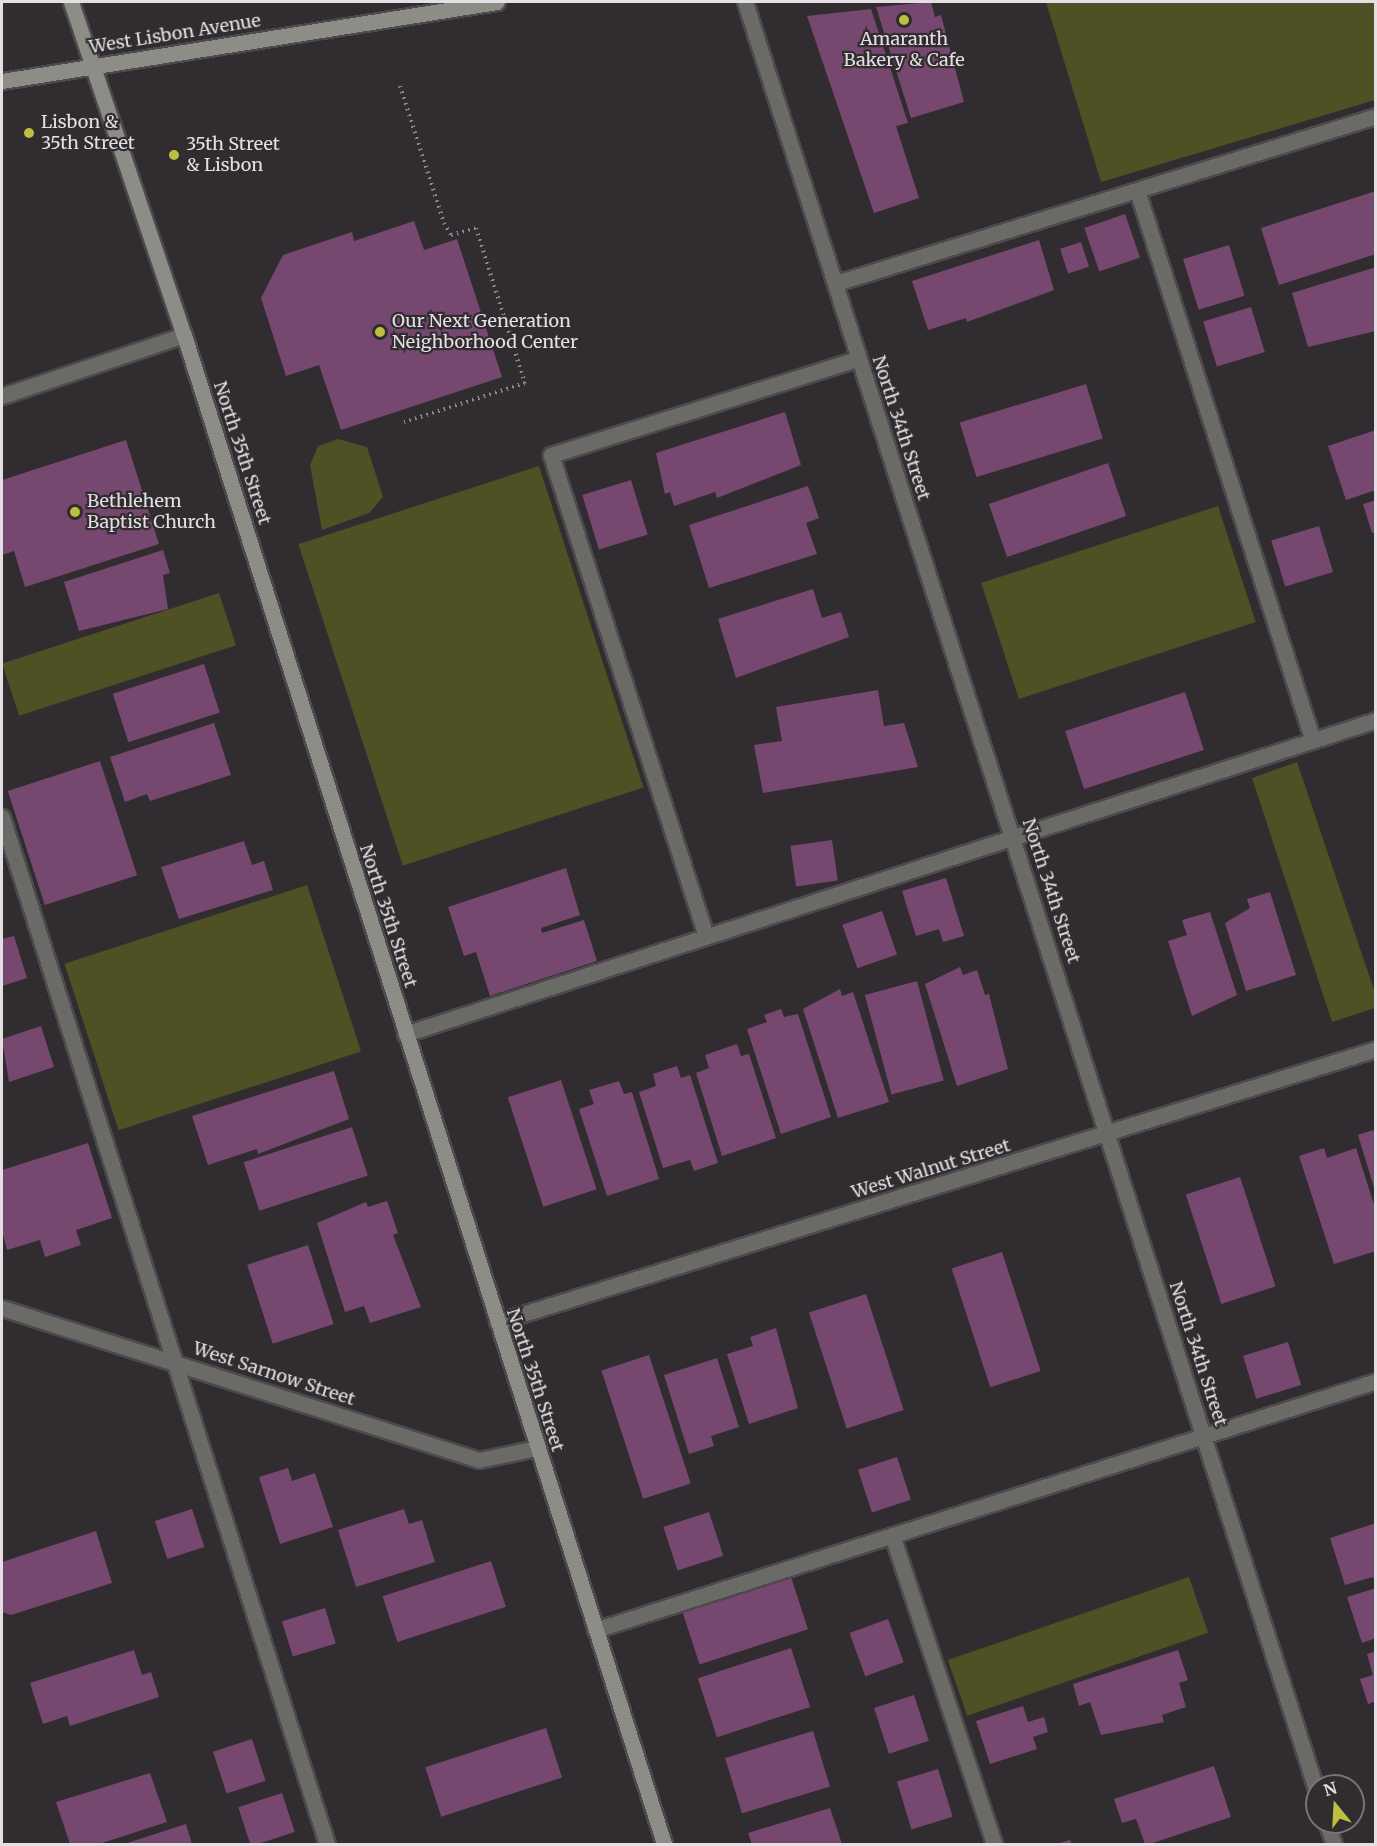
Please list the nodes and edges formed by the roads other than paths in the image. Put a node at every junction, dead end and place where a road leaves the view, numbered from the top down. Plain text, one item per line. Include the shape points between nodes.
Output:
1 (71, 2) edge
2 (497, 2) edge
3 (745, 2) edge
4 (94, 67) junction
5 (2, 81) edge
6 (1376, 116) edge
7 (1137, 190) junction
8 (836, 283) junction
9 (184, 335) junction
10 (858, 359) junction
11 (2, 396) edge
12 (1376, 720) edge
13 (1313, 741) junction
14 (2, 817) edge
15 (1013, 837) junction
16 (706, 936) junction
17 (405, 1034) junction
18 (1376, 1049) edge
19 (1108, 1135) junction
20 (2, 1308) edge
21 (496, 1323) junction
22 (176, 1364) junction
23 (1376, 1381) edge
24 (1204, 1436) junction
25 (536, 1448) junction
26 (892, 1535) junction
27 (595, 1630) junction
28 (1311, 1774) edge
29 (327, 1845) edge
30 (664, 1845) edge
31 (994, 1845) edge

1 - 4 main road, North 35th Street
2 - 4 main road, West Lisbon Avenue
3 - 8 street, North 34th Street
4 - 5 main road, West Lisbon Avenue
4 - 9 main road, North 35th Street
6 - 7 street
7 - 8 street
7 - 13 street
8 - 10 street, North 34th Street
9 - 11 street
9 - 17 main road, North 35th Street
10 - 15 street, North 34th Street
10 - 16 street via 551,455
12 - 13 street
13 - 15 street
14 - 22 street
15 - 16 street
15 - 19 street, North 34th Street
16 - 17 street
17 - 21 main road, North 35th Street
18 - 19 street, West Walnut Street
19 - 21 street, West Walnut Street
19 - 24 street, North 34th Street
20 - 22 street, West Sarnow Street
21 - 25 main road, North 35th Street
22 - 25 street, West Sarnow Street via 479,1460
22 - 29 street
23 - 24 street
24 - 26 street
24 - 28 street, North 34th Street
25 - 27 main road, North 35th Street
26 - 27 street
26 - 31 street
27 - 30 main road, North 35th Street

